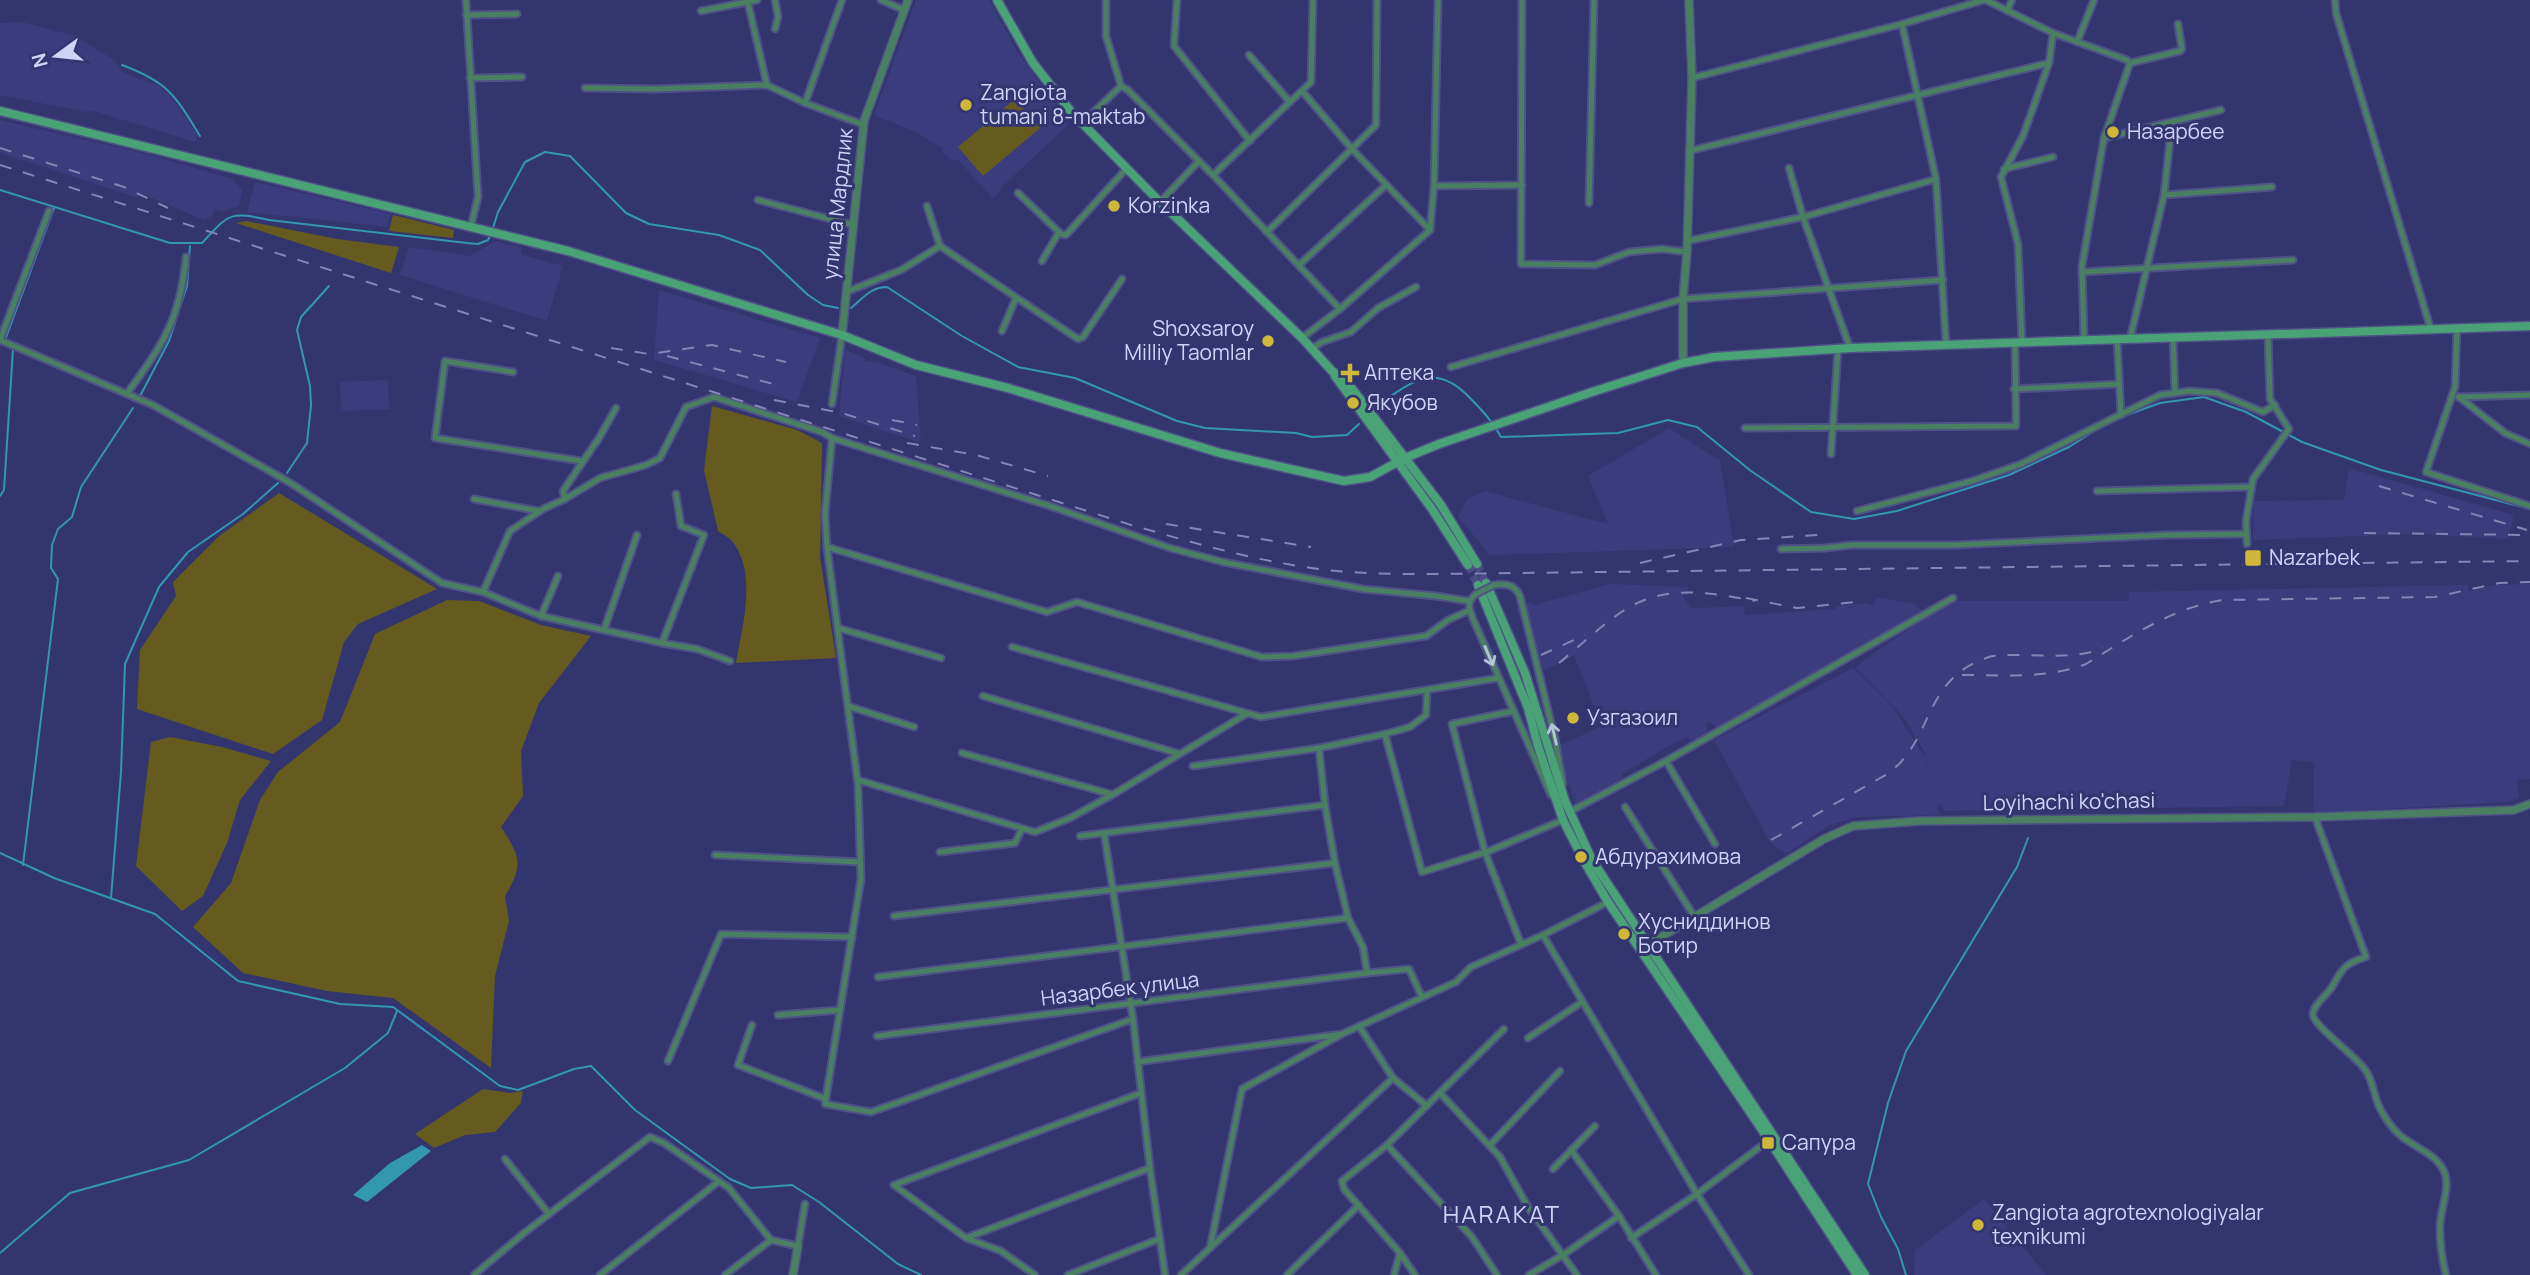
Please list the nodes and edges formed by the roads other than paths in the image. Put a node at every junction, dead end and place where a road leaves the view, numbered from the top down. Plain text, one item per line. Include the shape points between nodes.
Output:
1 (466, 0) edge
2 (757, 0) edge
3 (775, 0) edge
4 (842, 0) edge
5 (881, 0) edge
6 (908, 0) edge
7 (997, 0) edge
8 (1106, 0) edge
9 (1177, 0) edge
10 (1313, 0) edge
11 (1377, 0) edge
12 (1438, 0) edge
13 (1522, 0) edge
14 (1594, 0) edge
15 (1689, 0) edge
16 (1985, 0) edge
17 (2012, 0) edge
18 (2094, 0) edge
19 (2334, 0) edge
20 (748, 2) junction
21 (904, 10) junction
22 (701, 11) dead end
23 (2007, 11) junction
24 (517, 14) dead end
25 (466, 15) junction
26 (1902, 24) junction
27 (2178, 24) dead end
28 (775, 29) dead end
29 (2053, 33) junction
30 (2077, 42) junction
31 (1249, 55) dead end
32 (2130, 63) junction
33 (2049, 64) junction
34 (522, 77) dead end
35 (470, 78) junction
36 (1692, 78) junction
37 (767, 85) junction
38 (1121, 86) junction
39 (586, 88) dead end
40 (1302, 91) junction
41 (1916, 95) junction
42 (1290, 102) junction
43 (805, 103) junction
44 (2221, 110) dead end
45 (0, 111) edge
46 (2172, 122) junction
47 (1082, 124) junction
48 (864, 125) junction
49 (2104, 138) junction
50 (1250, 141) junction
51 (1352, 149) junction
52 (1689, 152) junction
53 (2053, 157) dead end
54 (1199, 161) junction
55 (1789, 168) dead end
56 (1126, 169) junction
57 (2004, 169) junction
58 (1213, 175) junction
59 (1936, 178) junction
60 (1386, 185) junction
61 (1522, 185) junction
62 (1434, 186) junction
63 (2272, 187) dead end
64 (1017, 193) dead end
65 (2164, 195) junction
66 (758, 200) dead end
67 (1160, 202) junction
68 (1589, 203) dead end
69 (927, 206) dead end
70 (49, 211) dead end
71 (1802, 218) junction
72 (853, 225) junction
73 (471, 226) junction
74 (1430, 230) junction
75 (1059, 232) junction
76 (1267, 232) junction
77 (1687, 241) junction
78 (940, 246) junction
79 (1687, 252) junction
80 (186, 257) dead end
81 (2293, 260) dead end
82 (1042, 261) dead end
83 (1299, 265) junction
84 (2147, 268) junction
85 (2082, 272) junction
86 (1122, 279) dead end
87 (1943, 281) junction
88 (1416, 287) dead end
89 (1830, 289) junction
90 (846, 292) junction
91 (1016, 298) junction
92 (1683, 299) junction
93 (1340, 309) junction
94 (2530, 326) edge
95 (2457, 329) junction
96 (2431, 330) junction
97 (1002, 331) dead end
98 (842, 335) junction
99 (2268, 335) junction
100 (1302, 338) junction
101 (2173, 338) junction
102 (2117, 339) junction
103 (2130, 339) junction
104 (0, 340) edge
105 (2084, 340) junction
106 (2019, 342) junction
107 (1946, 345) junction
108 (1850, 348) junction
109 (1312, 349) junction
110 (1838, 349) junction
111 (1683, 363) junction
112 (1451, 367) dead end
113 (513, 372) dead end
114 (2119, 384) junction
115 (2014, 389) junction
116 (128, 392) junction
117 (2175, 393) junction
118 (2530, 396) edge
119 (2451, 397) junction
120 (2459, 397) junction
121 (832, 404) dead end
122 (2275, 405) junction
123 (616, 408) dead end
124 (2121, 415) junction
125 (1745, 428) dead end
126 (1833, 428) junction
127 (832, 438) junction
128 (2530, 444) edge
129 (1830, 454) dead end
130 (1402, 460) junction
131 (581, 461) junction
132 (2250, 487) junction
133 (2097, 491) dead end
134 (676, 494) dead end
135 (474, 499) dead end
136 (565, 499) junction
137 (2530, 506) edge
138 (539, 511) junction
139 (1857, 511) dead end
140 (2246, 534) junction
141 (637, 535) dead end
142 (2247, 544) dead end
143 (827, 547) junction
144 (1780, 549) dead end
145 (1473, 564) tunnel mouth
146 (558, 576) dead end
147 (1484, 587) junction
148 (483, 592) junction
149 (1952, 598) dead end
150 (1469, 601) junction
151 (1470, 610) junction
152 (541, 616) junction
153 (838, 628) junction
154 (604, 630) junction
155 (662, 643) junction
156 (1012, 647) dead end
157 (941, 658) dead end
158 (730, 661) dead end
159 (1498, 678) junction
160 (1427, 691) junction
161 (983, 696) dead end
162 (848, 706) junction
163 (1514, 711) junction
164 (1245, 714) junction
165 (915, 727) dead end
166 (1385, 734) junction
167 (1319, 748) junction
168 (962, 753) dead end
169 (1177, 753) junction
170 (1666, 761) junction
171 (1193, 766) dead end
172 (858, 780) junction
173 (1112, 795) junction
174 (1561, 803) junction
175 (1325, 804) junction
176 (2530, 804) edge
177 (1625, 807) dead end
178 (1569, 811) junction
179 (2315, 817) junction
180 (1563, 820) junction
181 (1022, 829) junction
182 (1104, 833) junction
183 (1080, 836) dead end
184 (1715, 844) dead end
185 (940, 852) dead end
186 (1485, 852) junction
187 (715, 855) dead end
188 (860, 862) junction
189 (1335, 863) junction
190 (1113, 890) junction
191 (1608, 902) junction
192 (894, 916) dead end
193 (1694, 916) junction
194 (1348, 918) junction
195 (1543, 935) junction
196 (852, 937) junction
197 (1521, 944) junction
198 (1120, 946) junction
199 (1644, 947) junction
200 (1367, 973) junction
201 (878, 977) dead end
202 (1422, 997) junction
203 (1582, 1002) junction
204 (1129, 1003) junction
205 (840, 1010) junction
206 (778, 1015) dead end
207 (1133, 1019) junction
208 (752, 1025) dead end
209 (1359, 1026) junction
210 (1504, 1029) dead end
211 (1342, 1034) junction
212 (877, 1035) dead end
213 (1528, 1038) dead end
214 (668, 1061) dead end
215 (1137, 1062) junction
216 (1560, 1071) dead end
217 (1393, 1078) junction
218 (1141, 1093) junction
219 (1440, 1093) junction
220 (826, 1099) junction
221 (1427, 1107) junction
222 (1595, 1126) dead end
223 (1769, 1140) junction
224 (1387, 1145) junction
225 (1490, 1146) junction
226 (1571, 1150) junction
227 (505, 1159) dead end
228 (1150, 1168) junction
229 (1553, 1169) dead end
230 (718, 1182) junction
231 (1697, 1194) junction
232 (805, 1204) dead end
233 (1359, 1205) junction
234 (549, 1214) junction
235 (1619, 1216) junction
236 (966, 1238) junction
237 (1631, 1238) junction
238 (1159, 1239) junction
239 (771, 1240) junction
240 (798, 1246) junction
241 (1210, 1248) junction
242 (1400, 1253) junction
243 (1563, 1255) junction
244 (1857, 1270) edge
245 (474, 1275) edge
246 (600, 1275) edge
247 (725, 1275) edge
248 (793, 1275) edge
249 (1035, 1275) edge
250 (1068, 1275) edge
251 (1165, 1275) edge
252 (1181, 1275) edge
253 (1287, 1275) edge
254 (1394, 1275) edge
255 (1415, 1275) edge
256 (1497, 1275) edge
257 (1529, 1275) edge
258 (1577, 1275) edge
259 (1656, 1275) edge
260 (1749, 1275) edge
261 (1846, 1275) edge
262 (1865, 1275) edge
263 (2446, 1275) edge

1 - 25 street
2 - 20 street
3 - 28 street via 779,17
4 - 43 street
5 - 21 street
6 - 21 street, улица Мардлик
7 - 47 main road via 1033,63
8 - 38 street via 1106,36
9 - 50 street via 1174,46
10 - 40 street via 1311,82
11 - 51 street via 1376,125
12 - 62 street
13 - 61 street
14 - 68 street
15 - 36 street
16 - 23 street
16 - 26 street
17 - 23 street
18 - 30 street
19 - 96 street
20 - 22 street
20 - 37 street
21 - 48 street, улица Мардлик
23 - 29 street
24 - 25 street
25 - 35 street
26 - 36 street
26 - 41 street
27 - 32 street via 2180,51
29 - 30 street
29 - 33 street
30 - 32 street
31 - 42 street
32 - 49 street
33 - 41 street
33 - 57 street via 2023,136
34 - 35 street
35 - 73 street via 478,197
36 - 52 street
37 - 39 street
37 - 43 street
38 - 47 street
38 - 54 street
40 - 42 street
40 - 51 street
41 - 52 street
41 - 59 street
42 - 50 street
43 - 48 street
44 - 46 street
45 - 73 main road
46 - 49 street
46 - 65 street
47 - 56 main road
48 - 72 street, улица Мардлик
49 - 85 street
50 - 58 street
51 - 60 street
51 - 76 street
52 - 77 street
53 - 57 street
54 - 58 street
54 - 67 street
55 - 71 street
56 - 67 main road
56 - 75 street via 1066,235
57 - 106 street via 2001,177 2018,244
58 - 76 street
59 - 71 street
59 - 87 street
60 - 74 street
60 - 83 street
61 - 62 street
61 - 79 street via 1521,264 1595,265 1629,252
62 - 74 street
63 - 65 street
64 - 75 street
65 - 84 street
66 - 72 street
67 - 100 main road
69 - 78 street
70 - 104 street
71 - 77 street
71 - 89 street
72 - 90 street, улица Мардлик
73 - 98 main road via 616,264
74 - 93 street
75 - 82 street
76 - 83 street
77 - 79 street
78 - 90 street via 901,270
78 - 91 street
79 - 92 street
80 - 116 street via 175,317
81 - 84 street
83 - 93 street
84 - 85 street
84 - 103 street
85 - 105 street
86 - 91 street via 1081,339
87 - 89 street
87 - 107 street
88 - 109 street via 1378,308 1351,332
89 - 92 street
89 - 108 street
90 - 98 street, улица Мардлик
91 - 97 street
92 - 111 street
92 - 112 street
93 - 100 street
94 - 95 main road
95 - 96 main road
95 - 119 street
96 - 99 main road
98 - 121 street
98 - 130 main road via 916,365 1220,453 1327,479 1359,480
99 - 101 main road
99 - 122 street via 2270,399
100 - 109 main road
101 - 103 main road
101 - 117 street
102 - 103 main road
102 - 105 main road
102 - 114 street
104 - 116 street
105 - 106 main road
106 - 107 main road
106 - 115 street
107 - 108 main road
108 - 110 main road
109 - 130 main road via 1347,382
110 - 111 main road
110 - 126 street
111 - 130 main road
113 - 131 street via 445,361 435,438
114 - 115 street
114 - 124 street
115 - 126 street via 2015,426
116 - 148 street via 289,482 442,583
117 - 122 street via 2217,393 2263,412
117 - 124 street via 2160,395
118 - 120 street
119 - 120 street
119 - 137 street via 2426,472
120 - 128 street via 2505,433
122 - 132 street via 2289,429
123 - 131 street
124 - 139 street via 2021,464
125 - 126 street
126 - 129 street
127 - 136 street via 714,397 685,407 660,458 600,478
127 - 143 street via 825,514
127 - 150 street via 1223,562 1363,589
130 - 145 main road via 1459,532
131 - 136 street via 563,491
132 - 133 street
132 - 140 street
134 - 155 street via 681,526 704,535
135 - 138 street
136 - 138 street
138 - 148 street via 510,531
140 - 142 street
140 - 144 street
141 - 154 street
143 - 151 street via 1047,612 1077,603 1262,657 1426,636
143 - 153 street
146 - 152 street
147 - 150 street
147 - 174 main road
174 -> 147 street via 1555,738 1520,596 1508,585
148 - 152 street
149 - 170 street
150 - 151 street
151 -> 159 street
152 - 154 street
153 - 157 street
153 - 162 street
154 - 155 street
155 - 158 street
156 - 164 street
159 - 160 street
159 - 163 street
160 - 164 street via 1261,717
160 - 166 street via 1426,715 1410,727
161 - 169 street
162 - 165 street
162 - 172 street
163 - 174 street
163 - 186 street via 1452,724
164 - 169 street
166 - 167 street
166 - 186 street via 1422,872
167 - 171 street
167 - 175 street
168 - 173 street
169 - 173 street
170 - 178 street
170 - 184 street
172 - 181 street
172 - 188 street
173 - 181 street via 1035,832
174 - 178 main road
174 - 180 main road
175 - 182 street
175 - 189 street
176 - 179 street, Loyihachi ko'chasi via 2514,810
177 - 193 street
178 - 199 main road
179 - 193 street, Loyihachi ko'chasi via 1919,821 1853,826
179 - 263 street via 2366,957 2341,970 2317,1004 2313,1019 2364,1067 2378,1103 2399,1135 2443,1169 2446,1183 2440,1226
180 - 186 street
180 - 191 main road
181 - 185 street via 1015,843
182 - 183 street
182 - 190 street
186 - 197 street
187 - 188 street
188 - 196 street
189 - 190 street
189 - 194 street
190 - 192 street
190 - 198 street
191 - 195 street
191 - 199 main road
193 - 199 street, Loyihachi ko'chasi
194 - 198 street
194 - 200 street via 1363,947
195 - 197 street
195 - 203 street
196 - 205 street
196 - 214 street via 721,934
197 - 202 street
198 - 201 street
198 - 204 street
199 - 223 main road
199 - 244 main road
200 - 202 street, Назарбек улица via 1409,969
200 - 204 street, Назарбек улица
202 - 209 street
203 - 213 street
203 - 231 street
204 - 207 street
204 - 212 street, Назарбек улица
205 - 206 street
205 - 220 street
207 - 215 street
207 - 220 street via 870,1112 825,1104
208 - 220 street via 738,1065
209 - 211 street
209 - 217 street
210 - 219 street
211 - 215 street
211 - 241 street via 1242,1089
215 - 218 street
216 - 225 street
217 - 221 street
217 - 241 street
218 - 228 street
218 - 236 street via 894,1185
219 - 221 street
219 - 225 street
221 - 224 street
222 - 226 street
223 - 231 street
223 - 244 main road
224 - 233 street via 1342,1181
224 - 256 street via 1472,1237
225 - 243 street
226 - 229 street
226 - 235 street
227 - 234 street
228 - 236 street
228 - 238 street
230 - 234 street via 650,1137
230 - 239 street via 729,1188
230 - 246 street
231 - 237 street
231 - 260 street
232 - 240 street
233 - 242 street
233 - 253 street
234 - 245 street
235 - 237 street
235 - 243 street
236 - 249 street via 1001,1251
237 - 259 street
238 - 250 street
238 - 251 street
239 - 240 street
239 - 247 street
240 - 248 street
241 - 252 street
242 - 254 street
242 - 255 street
243 - 257 street
243 - 258 street
244 - 261 street
244 - 262 main road

